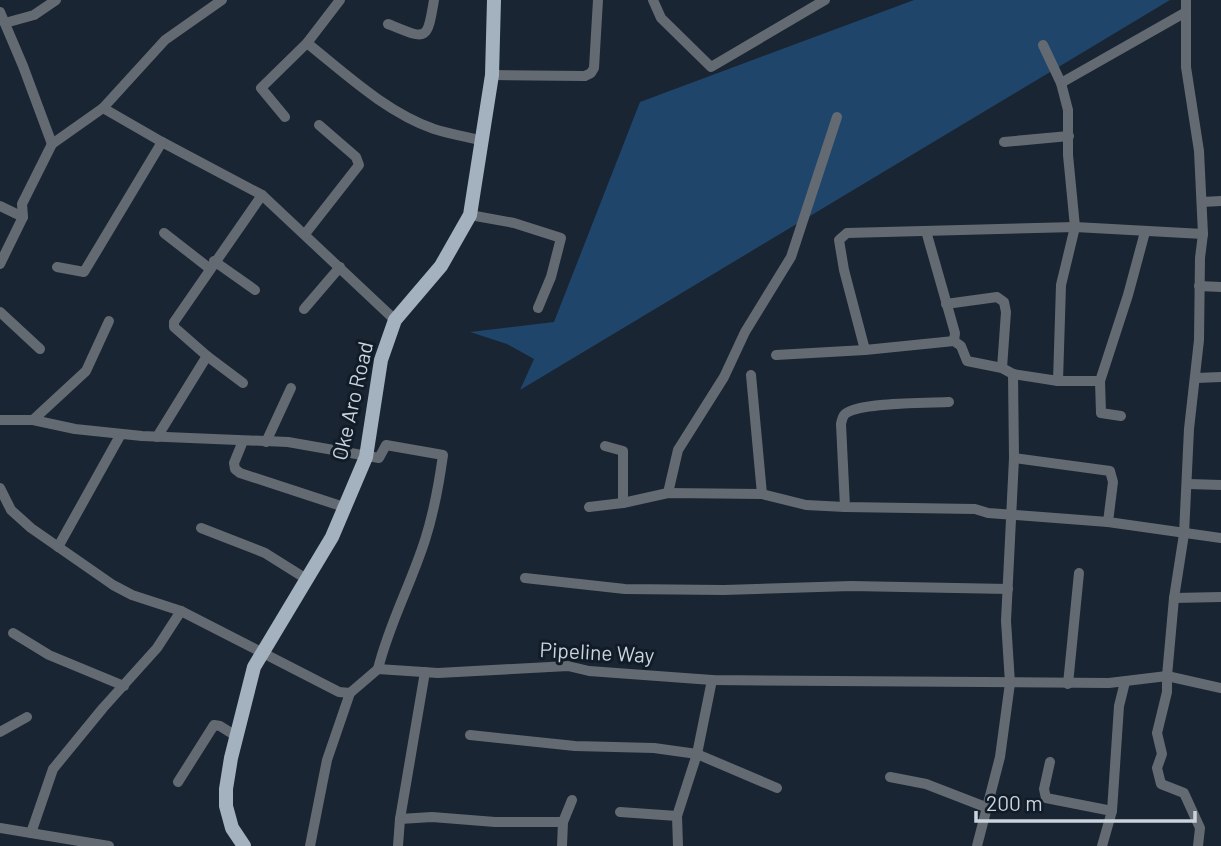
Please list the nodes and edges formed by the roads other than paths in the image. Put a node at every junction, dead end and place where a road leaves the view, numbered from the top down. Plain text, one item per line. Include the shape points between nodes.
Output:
1 (57, 0) edge
2 (222, 0) edge
3 (340, 0) edge
4 (435, 0) edge
5 (494, 0) edge
6 (598, 0) edge
7 (653, 0) edge
8 (825, 0) edge
9 (1186, 0) edge
10 (0, 12) edge
11 (1186, 12) junction
12 (5, 23) junction
13 (388, 24) dead end
14 (307, 43) junction
15 (1042, 46) dead end
16 (492, 75) junction
17 (1061, 83) junction
18 (103, 108) junction
19 (285, 117) dead end
20 (837, 117) dead end
21 (319, 125) dead end
22 (1069, 136) junction
23 (483, 141) junction
24 (162, 142) junction
25 (1004, 142) dead end
26 (52, 144) junction
27 (261, 195) junction
28 (1221, 201) edge
29 (1202, 202) junction
30 (0, 206) edge
31 (470, 215) junction
32 (23, 217) junction
33 (1074, 227) junction
34 (926, 231) junction
35 (1145, 232) junction
36 (164, 233) dead end
37 (1203, 233) junction
38 (305, 234) junction
39 (0, 264) edge
40 (212, 264) junction
41 (57, 267) dead end
42 (340, 267) junction
43 (1199, 286) junction
44 (1221, 287) edge
45 (255, 290) dead end
46 (946, 304) junction
47 (538, 308) dead end
48 (304, 309) dead end
49 (0, 312) edge
50 (395, 320) junction
51 (109, 321) dead end
52 (954, 341) junction
53 (40, 349) dead end
54 (865, 350) junction
55 (776, 355) dead end
56 (207, 356) junction
57 (1002, 368) junction
58 (1013, 374) junction
59 (751, 375) dead end
60 (1221, 377) edge
61 (1196, 378) junction
62 (1058, 381) junction
63 (1100, 381) junction
64 (243, 383) dead end
65 (291, 388) dead end
66 (949, 402) dead end
67 (1121, 416) dead end
68 (0, 420) edge
69 (33, 420) junction
70 (121, 434) junction
71 (157, 436) junction
72 (243, 441) junction
73 (266, 442) junction
74 (605, 446) dead end
75 (366, 457) junction
76 (1014, 458) junction
77 (1188, 484) junction
78 (1221, 485) edge
79 (0, 488) edge
80 (668, 493) junction
81 (762, 494) junction
82 (623, 503) junction
83 (589, 507) dead end
84 (344, 508) junction
85 (845, 508) junction
86 (5, 510) edge
87 (1010, 513) junction
88 (1108, 523) junction
89 (201, 528) dead end
90 (1184, 534) junction
91 (1221, 538) edge
92 (58, 547) junction
93 (1079, 573) dead end
94 (525, 578) dead end
95 (308, 580) junction
96 (1008, 589) junction
97 (1221, 597) edge
98 (1174, 598) junction
99 (181, 611) junction
100 (13, 633) dead end
101 (261, 653) junction
102 (378, 668) junction
103 (425, 672) junction
104 (1167, 676) junction
105 (712, 680) junction
106 (1125, 682) junction
107 (1010, 683) junction
108 (1068, 684) junction
109 (124, 686) junction
110 (1221, 688) edge
111 (350, 693) junction
112 (27, 717) dead end
113 (0, 732) edge
114 (470, 735) dead end
115 (236, 736) junction
116 (697, 754) junction
117 (1050, 762) dead end
118 (890, 777) dead end
119 (178, 782) dead end
120 (777, 788) dead end
121 (572, 800) dead end
122 (988, 808) junction
123 (1112, 811) junction
124 (620, 812) dead end
125 (677, 817) junction
126 (400, 819) junction
127 (563, 822) junction
128 (0, 828) edge
129 (37, 838) edge
130 (109, 846) edge
131 (244, 846) edge
132 (310, 846) edge
133 (398, 846) edge
134 (562, 846) edge
135 (678, 846) edge
136 (977, 846) edge
137 (1102, 846) edge
138 (1198, 846) edge

1 - 12 street via 34,15
2 - 18 street via 165,40
3 - 14 street
4 - 13 street via 424,35
5 - 16 main road, Oke Aro Road
6 - 16 street via 591,74
7 - 8 street via 661,18 711,67
9 - 11 street
10 - 12 street
11 - 17 street
11 - 29 street via 1186,67
12 - 26 street
14 - 19 street via 261,88
14 - 23 street via 407,117
15 - 17 street
16 - 23 main road, Oke Aro Road
17 - 22 street
18 - 24 street
18 - 26 street
20 - 80 street via 792,257 678,450
21 - 38 street via 356,157 359,165
22 - 25 street
22 - 33 street
23 - 31 main road, Oke Aro Road
24 - 27 street
24 - 41 street via 84,272
26 - 32 street via 22,204
27 - 38 street
27 - 40 street
28 - 29 street
29 - 37 street
30 - 32 street
31 - 47 street via 561,238
31 - 50 main road, Oke Aro Road via 441,266
32 - 39 street
33 - 34 street
33 - 35 street
33 - 62 street via 1061,285
34 - 46 street
34 - 54 street via 847,233 839,240
35 - 37 street
35 - 63 street
36 - 40 street
37 - 43 street
38 - 42 street
40 - 45 street
40 - 56 street via 174,322
42 - 48 street
42 - 50 street
43 - 44 street
43 - 61 street
46 - 52 street via 956,333
46 - 57 street via 996,297 1004,302
49 - 53 street
50 - 75 main road, Oke Aro Road via 381,360
51 - 69 street via 86,371
52 - 54 street
52 - 57 street via 967,361
54 - 55 street
56 - 64 street
56 - 71 street
57 - 58 street
58 - 62 street
58 - 76 street
59 - 81 street
60 - 61 street
61 - 77 street
62 - 63 street
63 - 67 street via 1101,414
65 - 73 street
66 - 85 street via 859,409 843,416
68 - 69 street
69 - 70 street
70 - 71 street
70 - 92 street
71 - 72 street
72 - 73 street
72 - 84 street via 234,463 240,473
73 - 75 street via 312,445
74 - 82 street via 622,451
75 - 84 main road, Oke Aro Road
75 - 102 street via 379,458 386,444 443,455 425,542
76 - 87 street
76 - 88 street via 1110,471
77 - 78 street
77 - 90 street
79 - 86 street
80 - 81 street
80 - 82 street
81 - 85 street via 806,505
82 - 83 street
84 - 95 main road, Oke Aro Road
85 - 87 street
86 - 92 street
87 - 88 street
87 - 96 street
88 - 90 street
89 - 95 street via 265,553
90 - 91 street
90 - 98 street
92 - 99 street via 122,590
93 - 108 street
94 - 96 street via 625,589
95 - 101 main road, Oke Aro Road
96 - 107 street
97 - 98 street
98 - 104 street
99 - 101 street
99 - 109 street
100 - 109 street via 49,655
101 - 111 street via 333,690
101 - 115 main road, Oke Aro Road
102 - 103 street, Pipeline Way
102 - 111 street
103 - 105 street, Pipeline Way via 568,666
103 - 126 street
104 - 106 street, Pipeline Way
104 - 110 street, Pipeline Way
104 - 138 street via 1157,733 1162,754 1158,778 1161,785 1184,793 1200,828
105 - 107 street, Pipeline Way
105 - 116 street
106 - 108 street, Pipeline Way
106 - 123 street via 1119,706
107 - 108 street, Pipeline Way
107 - 122 street
109 - 129 street via 53,769
111 - 132 street via 327,760
112 - 113 street
114 - 116 street
115 - 119 street via 214,726
115 - 131 main road, Oke Aro Road via 226,806 232,828
116 - 120 street
116 - 125 street
117 - 123 street via 1046,798
118 - 122 street via 926,784
121 - 127 street
122 - 136 street
123 - 137 street
124 - 125 street
125 - 135 street
126 - 127 street
126 - 133 street
127 - 134 street
128 - 129 street
129 - 130 street

